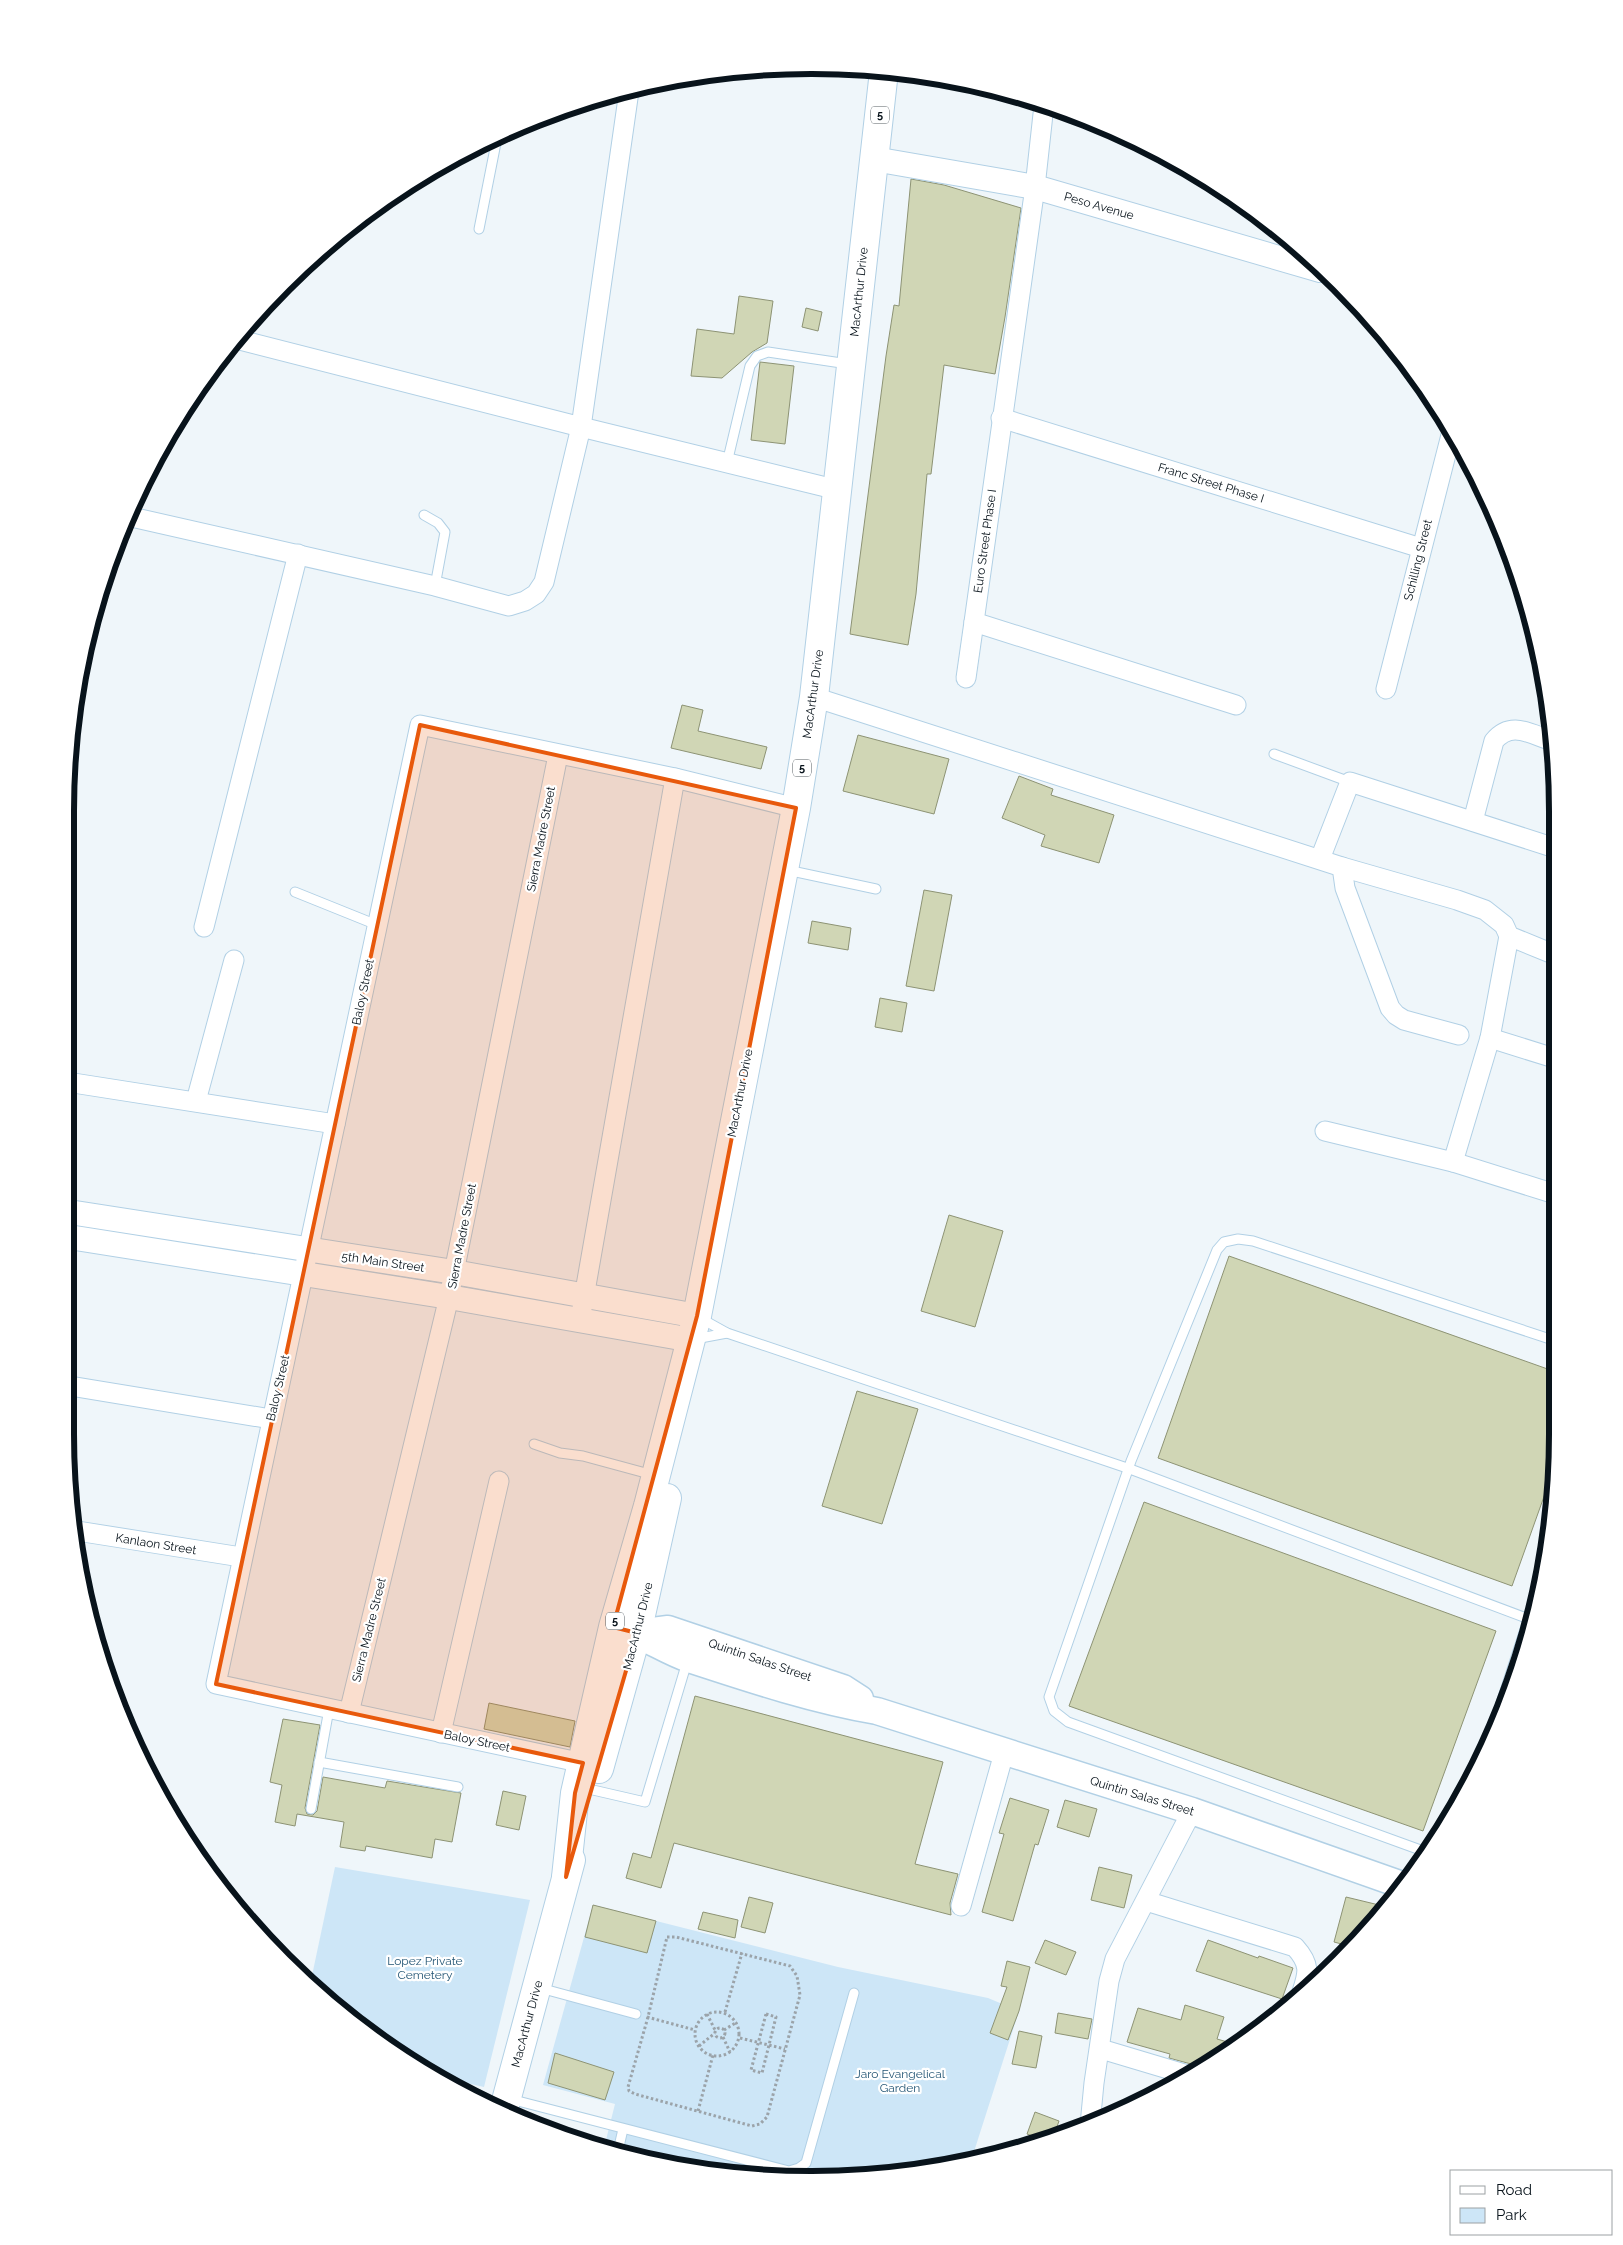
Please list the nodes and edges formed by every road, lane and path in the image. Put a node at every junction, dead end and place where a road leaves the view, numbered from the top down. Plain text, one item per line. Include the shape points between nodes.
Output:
1 (883, 77) edge
2 (628, 97) edge
3 (1043, 111) edge
4 (496, 145) edge
5 (874, 159) junction
6 (1035, 187) junction
7 (479, 229) dead end
8 (1308, 267) edge
9 (244, 340) edge
10 (852, 365) junction
11 (1001, 418) junction
12 (581, 428) junction
13 (1449, 442) edge
14 (727, 463) junction
15 (838, 490) junction
16 (424, 516) dead end
17 (135, 518) edge
18 (1421, 548) junction
19 (298, 554) junction
20 (434, 586) junction
21 (974, 622) junction
22 (966, 678) dead end
23 (1386, 689) dead end
24 (814, 697) junction
25 (1236, 705) dead end
26 (1545, 739) edge
27 (1274, 754) dead end
28 (558, 755) junction
29 (675, 778) junction
30 (1350, 782) junction
31 (796, 808) junction
32 (1473, 821) junction
33 (1549, 846) edge
34 (1320, 859) junction
35 (1342, 867) junction
36 (782, 869) junction
37 (876, 889) dead end
38 (295, 892) dead end
39 (378, 924) junction
40 (204, 927) dead end
41 (1509, 936) junction
42 (1549, 952) edge
43 (234, 960) dead end
44 (1459, 1034) dead end
45 (1490, 1038) junction
46 (1549, 1056) edge
47 (74, 1083) edge
48 (196, 1101) junction
49 (335, 1124) junction
50 (1325, 1131) dead end
51 (1452, 1162) junction
52 (1549, 1192) edge
53 (74, 1213) edge
54 (74, 1238) edge
55 (309, 1251) junction
56 (454, 1272) junction
57 (304, 1275) junction
58 (585, 1296) junction
59 (450, 1297) junction
60 (580, 1320) junction
61 (695, 1328) junction
62 (727, 1333) junction
63 (1549, 1339) edge
64 (684, 1370) junction
65 (74, 1387) edge
66 (271, 1419) junction
67 (534, 1444) dead end
68 (1130, 1469) junction
69 (656, 1476) junction
70 (499, 1481) dead end
71 (80, 1531) edge
72 (241, 1557) junction
73 (1525, 1618) edge
74 (625, 1630) junction
75 (688, 1658) junction
76 (329, 1709) junction
77 (877, 1710) junction
78 (349, 1713) junction
79 (441, 1733) junction
80 (1004, 1753) junction
81 (319, 1762) junction
82 (583, 1763) junction
83 (458, 1788) dead end
84 (593, 1790) junction
85 (311, 1809) dead end
86 (1192, 1811) junction
87 (1420, 1850) edge
88 (566, 1877) junction
89 (1397, 1883) edge
90 (1146, 1901) junction
91 (961, 1906) dead end
92 (742, 1953) junction
93 (1305, 1981) edge
94 (536, 1987) junction
95 (854, 1994) dead end
96 (725, 2012) junction
97 (636, 2014) joint
98 (707, 2014) junction
99 (648, 2017) junction
100 (737, 2022) junction
101 (695, 2030) junction
102 (724, 2030) junction
103 (715, 2032) junction
104 (722, 2037) junction
105 (740, 2038) junction
106 (758, 2043) junction
107 (769, 2045) junction
108 (699, 2046) junction
109 (1101, 2048) junction
110 (785, 2049) junction
111 (730, 2052) junction
112 (713, 2056) junction
113 (1179, 2072) edge
114 (505, 2105) edge
115 (509, 2106) edge
116 (698, 2111) junction
117 (1091, 2116) edge
118 (624, 2129) junction
119 (619, 2146) edge
120 (787, 2170) edge
121 (791, 2171) edge

1 - 5 main road, MacArthur Drive / 5
2 - 12 street
3 - 6 street, Euro Street Phase I
4 - 7 lane
5 - 6 street, Peso Avenue
5 - 10 main road, MacArthur Drive / 5
6 - 8 street, Peso Avenue
6 - 11 street, Euro Street Phase I
9 - 12 street
10 - 14 lane via 768,352 757,356 750,366
10 - 15 main road, MacArthur Drive / 5
11 - 18 street, Franc Street Phase I
11 - 21 street, Euro Street Phase I
12 - 14 street
12 - 20 street via 544,582 536,594 509,606
13 - 18 street, Schilling Street
14 - 15 street
15 - 24 main road, MacArthur Drive / 5
16 - 20 lane via 438,523 445,532
17 - 19 street
18 - 23 street, Schilling Street
19 - 20 street
19 - 40 street
21 - 22 street, Euro Street Phase I
21 - 25 street
24 - 31 main road, MacArthur Drive / 5
24 - 34 street
26 - 32 street via 1520,730 1509,729 1500,733 1494,741
27 - 30 lane
28 - 29 street
28 - 39 street, Baloy Street via 420,725
28 - 56 street, Sierra Madre Street
29 - 31 street
29 - 58 street
30 - 32 street
30 - 34 street
31 - 36 main road, MacArthur Drive / 5
32 - 33 street
34 - 35 street
35 - 41 street via 1485,910 1504,925
35 - 44 street via 1345,888 1390,1008 1404,1020
36 - 37 lane
36 - 61 main road, MacArthur Drive / 5
38 - 39 lane
39 - 49 street, Baloy Street
41 - 42 street
41 - 45 street
43 - 48 street
45 - 46 street
45 - 51 street
47 - 48 street
48 - 49 street
49 - 55 street, Baloy Street
50 - 51 street
51 - 52 street
53 - 55 street, 5th Main Street
54 - 57 street, 5th Main Street
55 - 56 street, 5th Main Street
55 - 57 street, Baloy Street
56 - 58 street, 5th Main Street
56 - 59 street, Sierra Madre Street
57 - 59 street, 5th Main Street
57 - 66 street, Baloy Street
58 - 60 street
58 - 61 street, 5th Main Street
59 - 60 street, 5th Main Street
59 - 78 street, Sierra Madre Street
60 - 61 street, 5th Main Street
61 - 62 lane
61 - 62 lane
61 - 64 main road, MacArthur Drive / 5
62 - 68 lane
63 - 68 lane via 1253,1241 1238,1239 1224,1242 1217,1250
64 - 69 main road, MacArthur Drive / 5
64 - 74 main road, MacArthur Drive / 5 via 666,1508
65 - 66 street
66 - 72 street, Baloy Street
67 - 69 lane
68 - 73 lane
68 - 87 lane via 1049,1697 1054,1711 1068,1722
69 - 74 main road, MacArthur Drive / 5
70 - 79 street
71 - 72 street, Kanlaon Street
72 - 76 street, Baloy Street via 216,1684
74 - 75 main road, Quintin Salas Street
74 - 77 main road, Quintin Salas Street via 668,1629 843,1688
74 - 82 main road, MacArthur Drive / 5
74 - 84 main road, MacArthur Drive / 5
75 - 77 main road, Quintin Salas Street via 832,1703
75 - 84 lane via 645,1802
76 - 78 street, Baloy Street
76 - 81 lane
77 - 80 main road, Quintin Salas Street
78 - 79 street, Baloy Street
79 - 82 street, Baloy Street
80 - 86 main road, Quintin Salas Street
80 - 91 street
81 - 83 lane
81 - 85 lane
82 - 88 main road, MacArthur Drive / 5 via 575,1794
84 - 88 main road, MacArthur Drive / 5
86 - 89 main road, Quintin Salas Street
86 - 90 street
88 - 94 main road, MacArthur Drive / 5
90 - 93 street via 1295,1946 1309,1969
90 - 109 street via 1115,1959 1106,1998
92 - 96 path
92 - 99 path via 667,1937
92 - 110 path via 790,1966 797,1976 800,1995
94 - 97 lane
94 - 114 main road, MacArthur Drive / 5
95 - 121 lane via 806,2163
96 - 98 path
96 - 100 path
97 - 99 path
98 - 101 path
98 - 103 path
99 - 101 path
99 - 116 path via 628,2086 630,2091
100 - 102 path
100 - 105 path
101 - 108 path
102 - 103 path via 720,2028
102 - 104 path
103 - 104 path
103 - 108 path
104 - 111 path
105 - 106 path
105 - 111 path
106 - 107 path
106 - 107 path via 751,2070 762,2073
106 - 107 path via 766,2014 776,2017
107 - 110 path
108 - 112 path
109 - 113 street
109 - 117 street
110 - 116 path via 767,2117 760,2124 752,2126
111 - 112 path
112 - 116 path
115 - 118 lane
118 - 119 lane
118 - 120 lane

